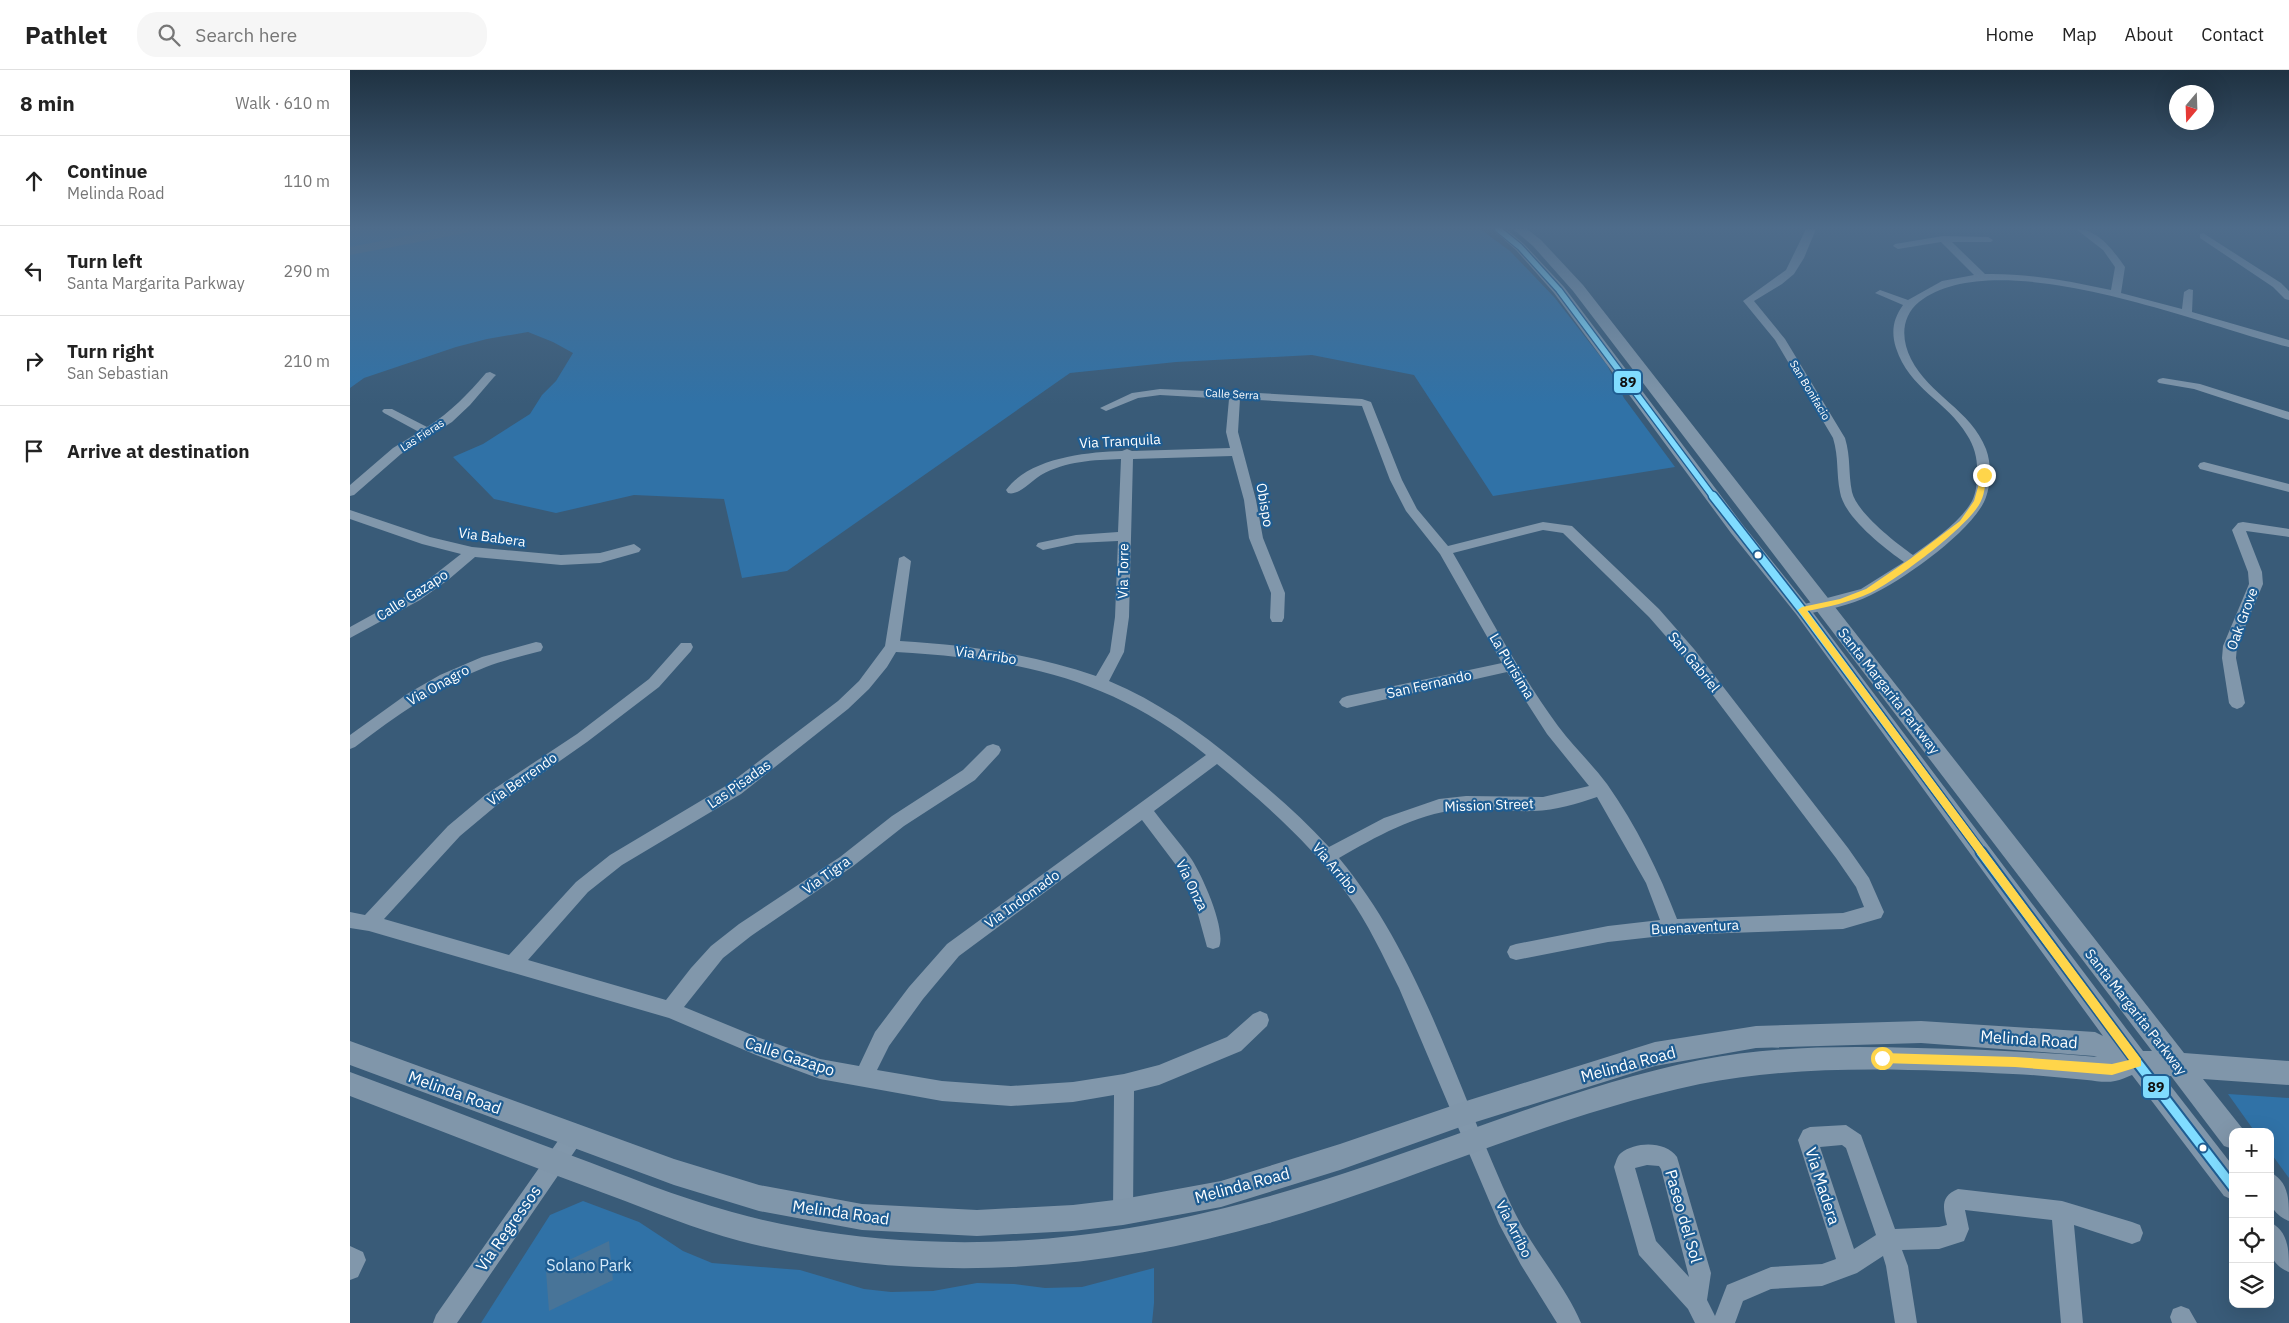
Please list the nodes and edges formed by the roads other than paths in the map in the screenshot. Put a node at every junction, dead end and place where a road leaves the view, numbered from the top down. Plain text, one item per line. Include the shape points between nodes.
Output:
1 (1557, 287) edge
2 (1578, 287) edge
3 (1767, 287) edge
4 (1937, 287) edge
5 (2080, 287) edge
6 (2117, 287) edge
7 (2279, 287) edge
8 (2189, 292) dead end
9 (1880, 293) dead end
10 (2116, 295) junction
11 (2289, 297) edge
12 (1909, 304) junction
13 (2187, 314) junction
14 (2289, 344) edge
15 (490, 375) dead end
16 (2164, 381) dead end
17 (1235, 394) junction
18 (1362, 402) joint
19 (1106, 408) dead end
20 (388, 411) dead end
21 (2289, 416) edge
22 (428, 432) junction
23 (1238, 452) junction
24 (1127, 453) junction
25 (2204, 466) dead end
26 (2289, 488) edge
27 (1012, 490) dead end
28 (350, 492) edge
29 (350, 514) edge
30 (2289, 533) edge
31 (1124, 536) junction
32 (1043, 546) dead end
33 (634, 549) dead end
34 (1444, 551) junction
35 (472, 552) junction
36 (904, 561) dead end
37 (1913, 561) junction
38 (1812, 608) junction
39 (1277, 618) dead end
40 (350, 633) edge
41 (892, 646) junction
42 (536, 647) dead end
43 (686, 647) dead end
44 (1511, 666) junction
45 (1100, 683) junction
46 (1347, 702) dead end
47 (2237, 703) dead end
48 (350, 743) edge
49 (993, 750) dead end
50 (1218, 755) junction
51 (1601, 789) junction
52 (1142, 810) junction
53 (1327, 856) junction
54 (1875, 912) joint
55 (350, 920) edge
56 (369, 924) junction
57 (1671, 927) junction
58 (1213, 941) dead end
59 (1516, 952) dead end
60 (512, 965) junction
61 (670, 1010) junction
62 (1260, 1020) dead end
63 (350, 1053) edge
64 (2137, 1062) junction
65 (2176, 1064) junction
66 (2289, 1073) edge
67 (864, 1078) junction
68 (350, 1084) edge
69 (1124, 1084) junction
70 (1463, 1114) junction
71 (2229, 1132) edge
72 (574, 1135) junction
73 (1474, 1140) junction
74 (555, 1162) junction
75 (2229, 1182) edge
76 (2274, 1190) edge
77 (2289, 1208) edge
78 (2062, 1211) junction
79 (1123, 1212) junction
80 (2132, 1233) dead end
81 (1888, 1240) junction
82 (2274, 1240) edge
83 (2289, 1258) edge
84 (1849, 1265) junction
85 (1696, 1301) junction
86 (444, 1323) edge
87 (1570, 1323) edge
88 (1708, 1323) edge
89 (1724, 1323) edge
90 (1906, 1323) edge
91 (2072, 1323) edge

1 - 38 main road, Santa Margarita Parkway via 1737,529
2 - 38 main road, Santa Margarita Parkway
3 - 37 street, San Bonifacio via 1748,301 1780,339 1839,438 1844,455 1846,493 1855,509 1886,543
4 - 12 street
5 - 10 street
6 - 10 street
7 - 11 street
8 - 13 street
9 - 12 street
10 - 13 street
12 - 37 street via 1899,325 1899,339 1906,359 1929,392 1964,423 1980,449 1984,475 1978,501 1963,522
13 - 14 street
15 - 22 street, Las Fieras via 466,403
16 - 21 street via 2196,386
17 - 18 street, Calle Serra
17 - 19 street, Calle Serra via 1160,392 1136,395
17 - 23 street, Obispo via 1232,432
18 - 34 street, La Purisima via 1370,408 1396,480 1412,511
20 - 22 street
22 - 28 street, Las Fieras via 397,451
23 - 24 street, Via Tranquila
23 - 39 street, Obispo via 1256,538 1278,593
24 - 27 street, Via Tranquila via 1066,460 1028,476
24 - 31 street, Via Torre
25 - 26 street
29 - 35 street, Via Babera
30 - 47 street, Oak Grove via 2252,526 2243,526 2239,530 2255,572 2256,584 2228,658
31 - 32 street via 1076,539
31 - 45 street, Via Torre via 1122,617 1117,652
33 - 35 street, Via Babera via 600,558 561,560
34 - 44 street, La Purisima
34 - 54 street, San Gabriel via 1543,526 1567,529 1654,613 1689,653 1842,853 1863,883
35 - 40 street, Calle Gazapo via 415,597
36 - 41 street, Las Pisadas
37 - 38 street via 1868,591
38 - 64 main road, Santa Margarita Parkway
38 - 65 main road, Santa Margarita Parkway
41 - 45 street, Via Arribo via 937,648 1028,661
41 - 60 street, Las Pisadas via 864,685 773,760 735,789 616,860 582,887
42 - 48 street, Via Onagro via 482,662 436,684
43 - 56 street, Via Berrendo via 654,683 582,738 491,800 454,831
44 - 46 street, San Fernando
44 - 51 street, La Purisima via 1552,730
45 - 50 street, Via Arribo via 1175,723
49 - 61 street, Via Tigra via 969,775 898,821 846,862 717,952
50 - 52 street, Via Indomado
50 - 53 street, Via Arribo
51 - 53 street, Mission Street via 1568,800 1535,804 1459,803 1431,808 1407,814
51 - 57 street, La Purisima via 1654,881
52 - 58 street, Via Onza via 1185,864 1205,907
52 - 67 street, Via Indomado via 953,950 882,1039
53 - 70 street, Via Arribo via 1364,904 1402,970
54 - 57 street, Buenaventura via 1842,921
55 - 56 street, Calle Gazapo
56 - 60 street, Calle Gazapo
57 - 59 street, Buenaventura via 1608,934
60 - 61 street, Calle Gazapo
61 - 67 street, Calle Gazapo via 820,1069
62 - 69 street, Calle Gazapo via 1234,1044 1159,1075
63 - 72 main road, Melinda Road
64 - 65 main road, Melinda Road
64 - 70 main road, Melinda Road via 2095,1044 1921,1032 1756,1037 1655,1054
64 - 73 main road, Melinda Road via 2112,1070 2015,1062 1890,1058 1767,1062 1638,1086
64 - 75 main road, Santa Margarita Parkway
65 - 66 main road, Melinda Road
65 - 71 main road, Santa Margarita Parkway
67 - 69 street, Calle Gazapo via 942,1091 1011,1096 1074,1092
68 - 74 main road, Melinda Road
69 - 79 street
70 - 73 street, Via Arribo
70 - 79 main road, Melinda Road via 1221,1194
72 - 74 street, Via Regressos
72 - 79 main road, Melinda Road via 674,1172 759,1198 862,1216 976,1223
73 - 74 main road, Melinda Road via 1298,1201 1175,1234 1079,1249 985,1255 893,1252 774,1235 696,1214
73 - 87 street, Via Arribo via 1506,1218 1528,1259
74 - 86 street, Via Regressos
76 - 77 main road
78 - 80 street
78 - 81 street via 1958,1199 1953,1204 1956,1232 1939,1238
78 - 91 street
81 - 84 street
81 - 84 street, Via Madera via 1852,1138 1846,1135 1810,1137 1809,1144
81 - 90 street, Via Madera via 1897,1266
82 - 83 main road
84 - 89 street via 1822,1275 1771,1278 1750,1286 1735,1293
85 - 85 street, Paseo del Sol via 1646,1247 1624,1167 1629,1157 1657,1154 1670,1164 1700,1273
85 - 88 street, Paseo del Sol

